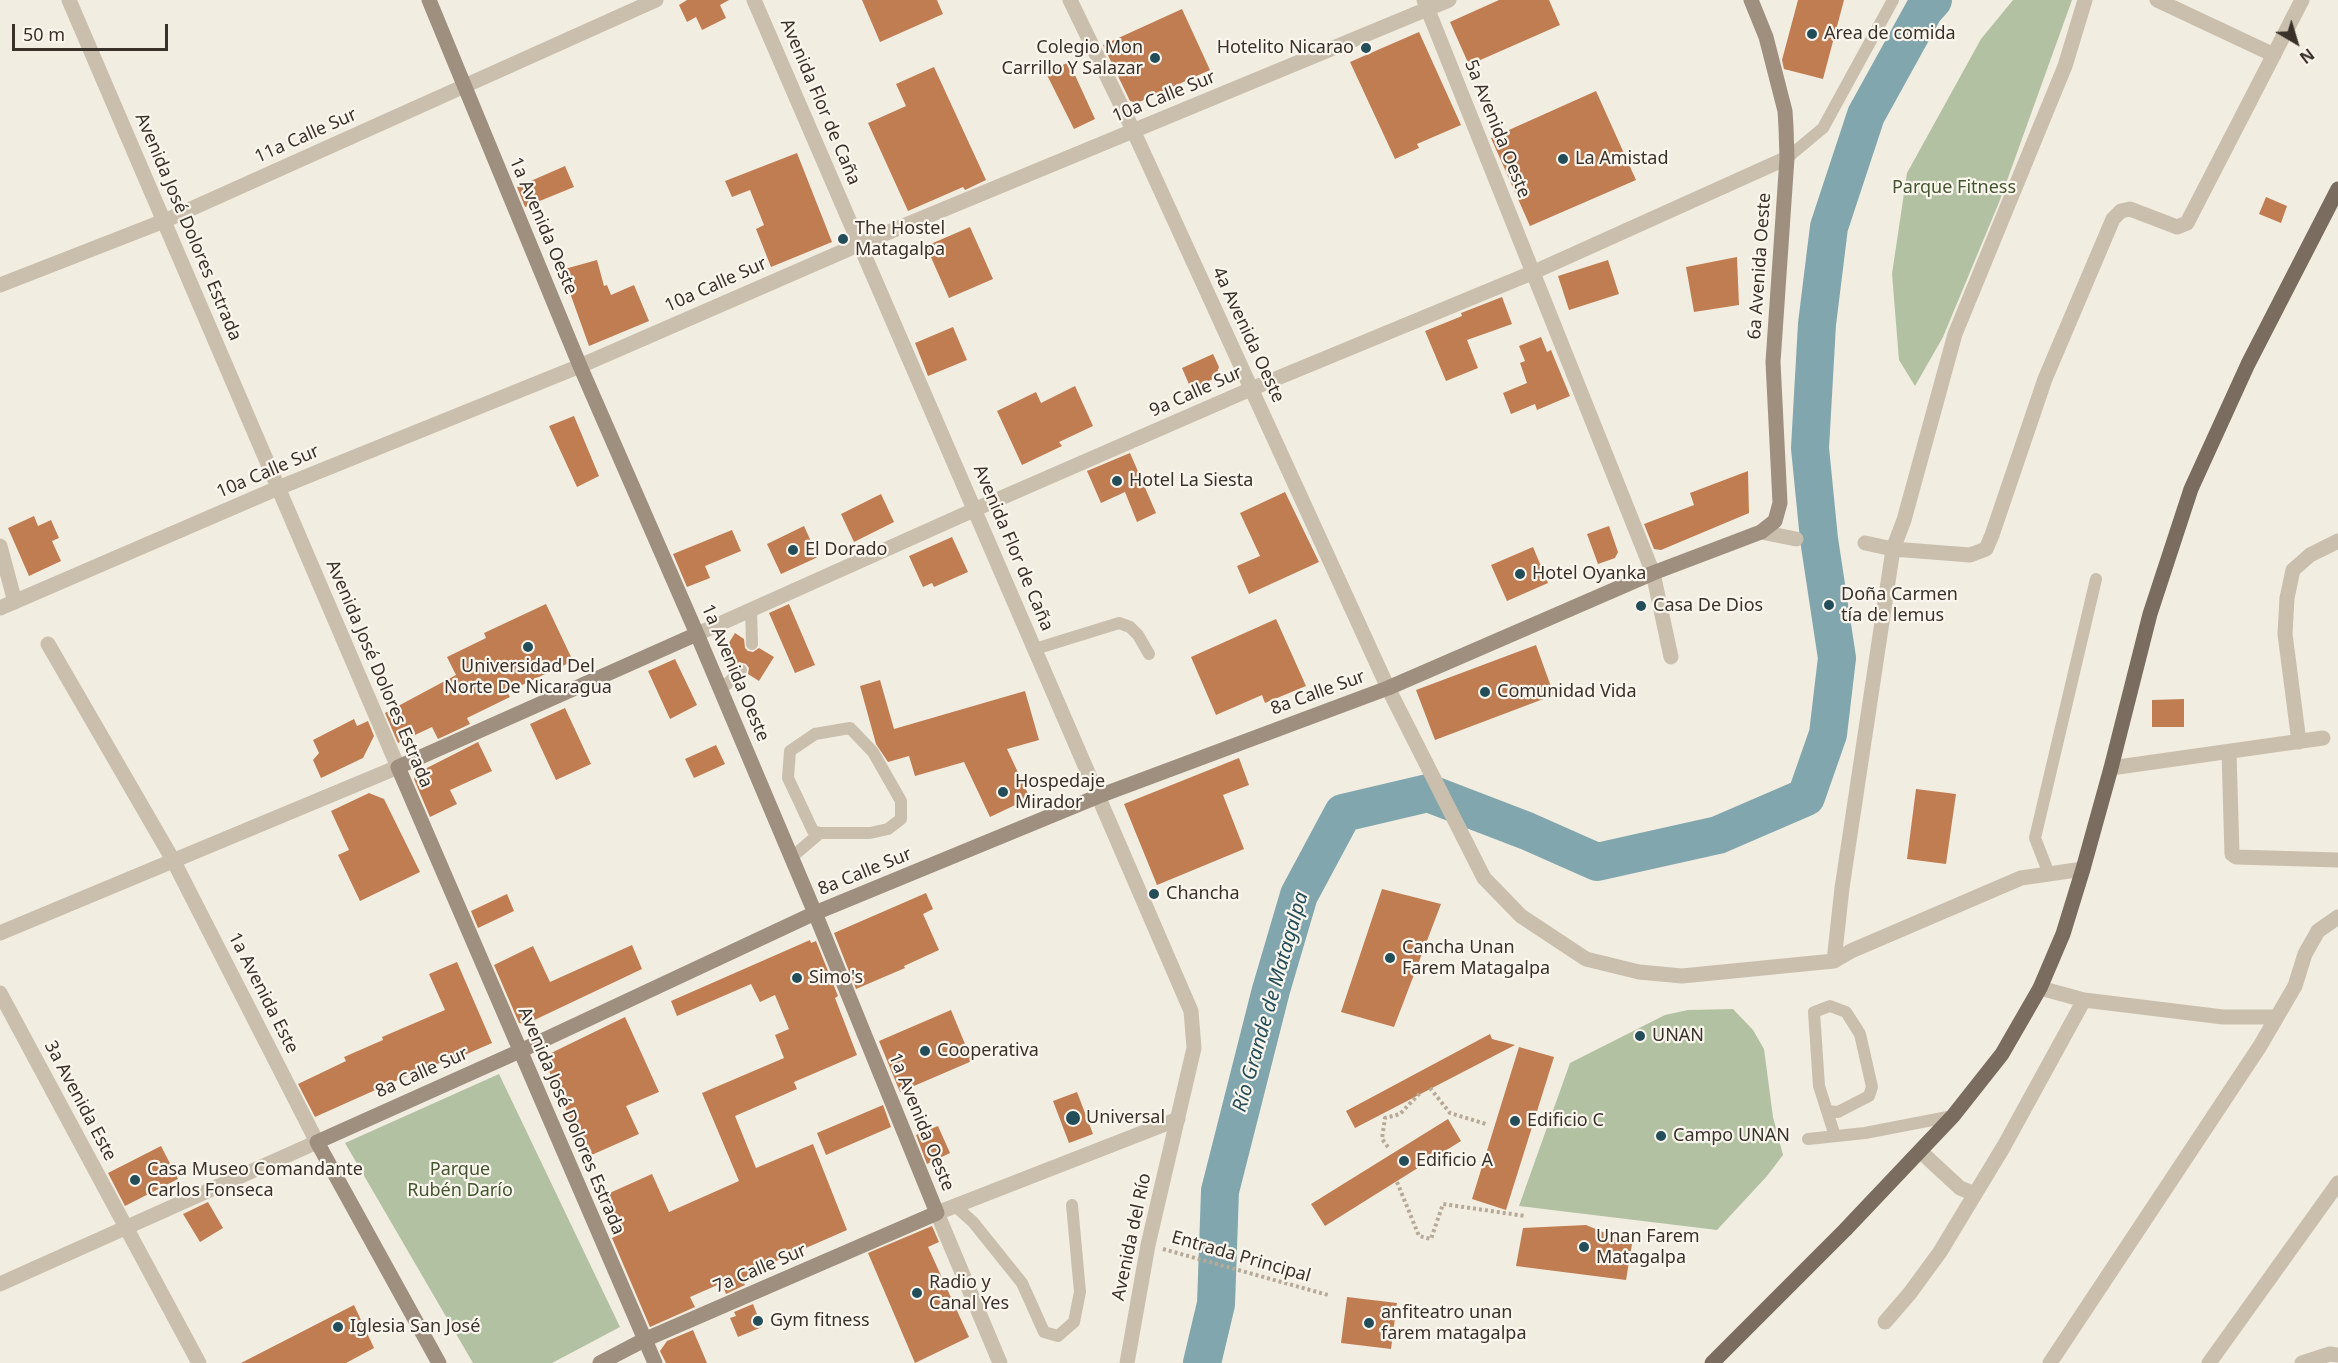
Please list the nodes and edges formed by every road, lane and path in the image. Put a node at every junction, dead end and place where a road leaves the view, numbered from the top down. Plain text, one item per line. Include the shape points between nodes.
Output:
1 (69, 0) edge
2 (429, 0) edge
3 (656, 0) edge
4 (754, 0) edge
5 (1070, 0) edge
6 (1449, 0) edge
7 (1751, 0) edge
8 (1893, 0) edge
9 (2085, 0) edge
10 (2157, 0) edge
11 (2302, 0) edge
12 (1426, 5) edge
13 (2274, 55) junction
14 (464, 87) junction
15 (1134, 130) junction
16 (1786, 158) junction
17 (2338, 189) edge
18 (164, 221) junction
19 (860, 243) junction
20 (1534, 272) junction
21 (0, 285) edge
22 (580, 366) junction
23 (1251, 388) junction
24 (278, 488) junction
25 (975, 510) junction
26 (1761, 532) junction
27 (1796, 539) dead end
28 (2338, 541) edge
29 (1864, 543) dead end
30 (0, 546) edge
31 (1893, 549) junction
32 (1653, 573) junction
33 (2096, 579) dead end
34 (7, 605) edge
35 (751, 610) junction
36 (697, 634) junction
37 (48, 644) dead end
38 (752, 644) dead end
39 (1035, 649) junction
40 (1149, 654) dead end
41 (1671, 657) dead end
42 (741, 670) dead end
43 (1388, 688) junction
44 (721, 690) junction
45 (2323, 738) dead end
46 (2299, 742) junction
47 (2229, 752) junction
48 (398, 767) junction
49 (2111, 768) junction
50 (1099, 796) junction
51 (820, 833) junction
52 (792, 857) junction
53 (173, 860) junction
54 (2338, 860) edge
55 (2083, 869) junction
56 (2049, 874) junction
57 (815, 913) junction
58 (2338, 917) edge
59 (0, 933) edge
60 (1834, 961) junction
61 (2040, 988) junction
62 (0, 993) edge
63 (2084, 1000) junction
64 (2277, 1017) junction
65 (520, 1051) junction
66 (1430, 1088) dead end
67 (1420, 1093) dead end
68 (1827, 1111) junction
69 (1953, 1116) junction
70 (1178, 1119) junction
71 (1486, 1124) dead end
72 (1835, 1136) junction
73 (1808, 1139) dead end
74 (317, 1142) junction
75 (1388, 1147) dead end
76 (1920, 1151) junction
77 (1397, 1182) dead end
78 (2338, 1183) edge
79 (1975, 1194) junction
80 (1072, 1205) dead end
81 (956, 1206) junction
82 (937, 1213) junction
83 (1525, 1216) dead end
84 (126, 1228) junction
85 (1148, 1245) junction
86 (0, 1284) edge
87 (1328, 1294) dead end
88 (1886, 1322) dead end
89 (644, 1340) junction
90 (2338, 1355) edge
91 (199, 1363) edge
92 (438, 1363) edge
93 (600, 1363) edge
94 (655, 1363) edge
95 (1000, 1363) edge
96 (1127, 1363) edge
97 (1712, 1363) edge
98 (2050, 1363) edge
99 (2209, 1363) edge
100 (2302, 1363) edge

1 - 18 street, Avenida José Dolores Estrada
2 - 14 street, 1a Avenida Oeste
3 - 14 street, 11a Calle Sur
4 - 19 street, Avenida Flor de Caña
5 - 15 street, 4a Avenida Oeste
6 - 12 street, 10a Calle Sur
7 - 16 street, 6a Avenida Oeste via 1766,37 1785,111
8 - 16 lane via 1824,128
9 - 31 street via 2065,66 1955,334
10 - 13 street
11 - 13 street
12 - 15 street, 10a Calle Sur
12 - 20 street, 5a Avenida Oeste
13 - 31 street via 2187,223 2177,227 2130,209 2113,219 2045,379 1986,549 1970,555
14 - 18 street, 11a Calle Sur
14 - 22 street, 1a Avenida Oeste
15 - 19 street, 10a Calle Sur
15 - 23 street, 4a Avenida Oeste
16 - 20 street, 9a Calle Sur
16 - 26 street, 6a Avenida Oeste via 1773,362 1780,503 1775,521
17 - 49 main road via 2248,364 2191,489 2150,614
18 - 21 street, 11a Calle Sur
18 - 24 street, Avenida José Dolores Estrada
19 - 22 street, 10a Calle Sur
19 - 25 street, Avenida Flor de Caña
20 - 23 street, 9a Calle Sur
20 - 32 street, 5a Avenida Oeste
22 - 24 street, 10a Calle Sur
22 - 36 street, 1a Avenida Oeste
23 - 25 street, 9a Calle Sur
23 - 43 street, 4a Avenida Oeste
24 - 34 street, 10a Calle Sur
24 - 48 street, Avenida José Dolores Estrada
25 - 35 street, 9a Calle Sur
25 - 39 street, Avenida Flor de Caña
26 - 27 street
26 - 32 street, 8a Calle Sur
28 - 46 street via 2310,555 2293,570 2287,598 2285,634
29 - 31 street
30 - 34 street
31 - 60 street
32 - 41 street, 5a Avenida Oeste
32 - 43 street, 8a Calle Sur
33 - 56 lane via 2035,838
35 - 36 street, 9a Calle Sur
35 - 38 lane
36 - 44 street, 1a Avenida Oeste
36 - 48 street
37 - 53 street, 1a Avenida Este
39 - 40 lane via 1119,622 1138,635
39 - 50 street, Avenida Flor de Caña
42 - 44 lane
43 - 50 street, 8a Calle Sur
43 - 60 street, 4a Avenida Oeste via 1484,878 1521,916 1586,959 1639,972 1682,976
44 - 52 street, 1a Avenida Oeste
45 - 46 street
46 - 47 street
47 - 49 street
47 - 54 street via 2232,854
48 - 53 street
48 - 65 street, Avenida José Dolores Estrada
49 - 55 main road
50 - 57 street, 8a Calle Sur
50 - 70 street, Avenida Flor de Caña via 1191,1011 1194,1048
51 - 51 lane via 813,831 788,778 790,751 815,734 850,728 873,752 900,801 900,819 888,829 870,833
51 - 52 lane
52 - 57 street, 1a Avenida Oeste
53 - 59 street
53 - 74 street, 1a Avenida Este
55 - 56 street
55 - 61 main road via 2063,934
56 - 60 street via 2021,878
57 - 65 street, 8a Calle Sur
57 - 82 street, 1a Avenida Oeste
58 - 64 street via 2318,931
61 - 63 street
61 - 69 main road via 2002,1054
62 - 84 street, 3a Avenida Este
63 - 64 street via 2223,1017
63 - 79 street
64 - 98 street
65 - 74 street, 8a Calle Sur
65 - 89 street, Avenida José Dolores Estrada
66 - 71 path via 1450,1113
67 - 75 path via 1400,1114 1385,1118 1382,1139
68 - 68 lane via 1819,1086 1814,1012 1830,1006 1846,1012 1860,1034 1872,1087 1869,1096 1838,1112
68 - 72 lane
69 - 72 lane
69 - 76 main road
70 - 81 street
70 - 85 street, Avenida del Río
72 - 73 lane
74 - 84 street, 8a Calle Sur
74 - 92 street, 1a Avenida Este
76 - 79 street via 1960,1188
76 - 97 main road
77 - 83 path via 1419,1236 1431,1239 1443,1204
78 - 99 street
79 - 88 street via 1940,1252
80 - 81 lane via 1080,1292 1074,1322 1058,1336 1044,1332 1022,1283
81 - 82 street
82 - 89 street, 7a Calle Sur
82 - 95 street, 1a Avenida Oeste
84 - 86 street, 8a Calle Sur
84 - 91 street, 3a Avenida Este
85 - 87 path, Entrada Principal
85 - 96 street, Avenida del Río
89 - 93 street, 7a Calle Sur
89 - 94 street, Avenida José Dolores Estrada
90 - 100 street

